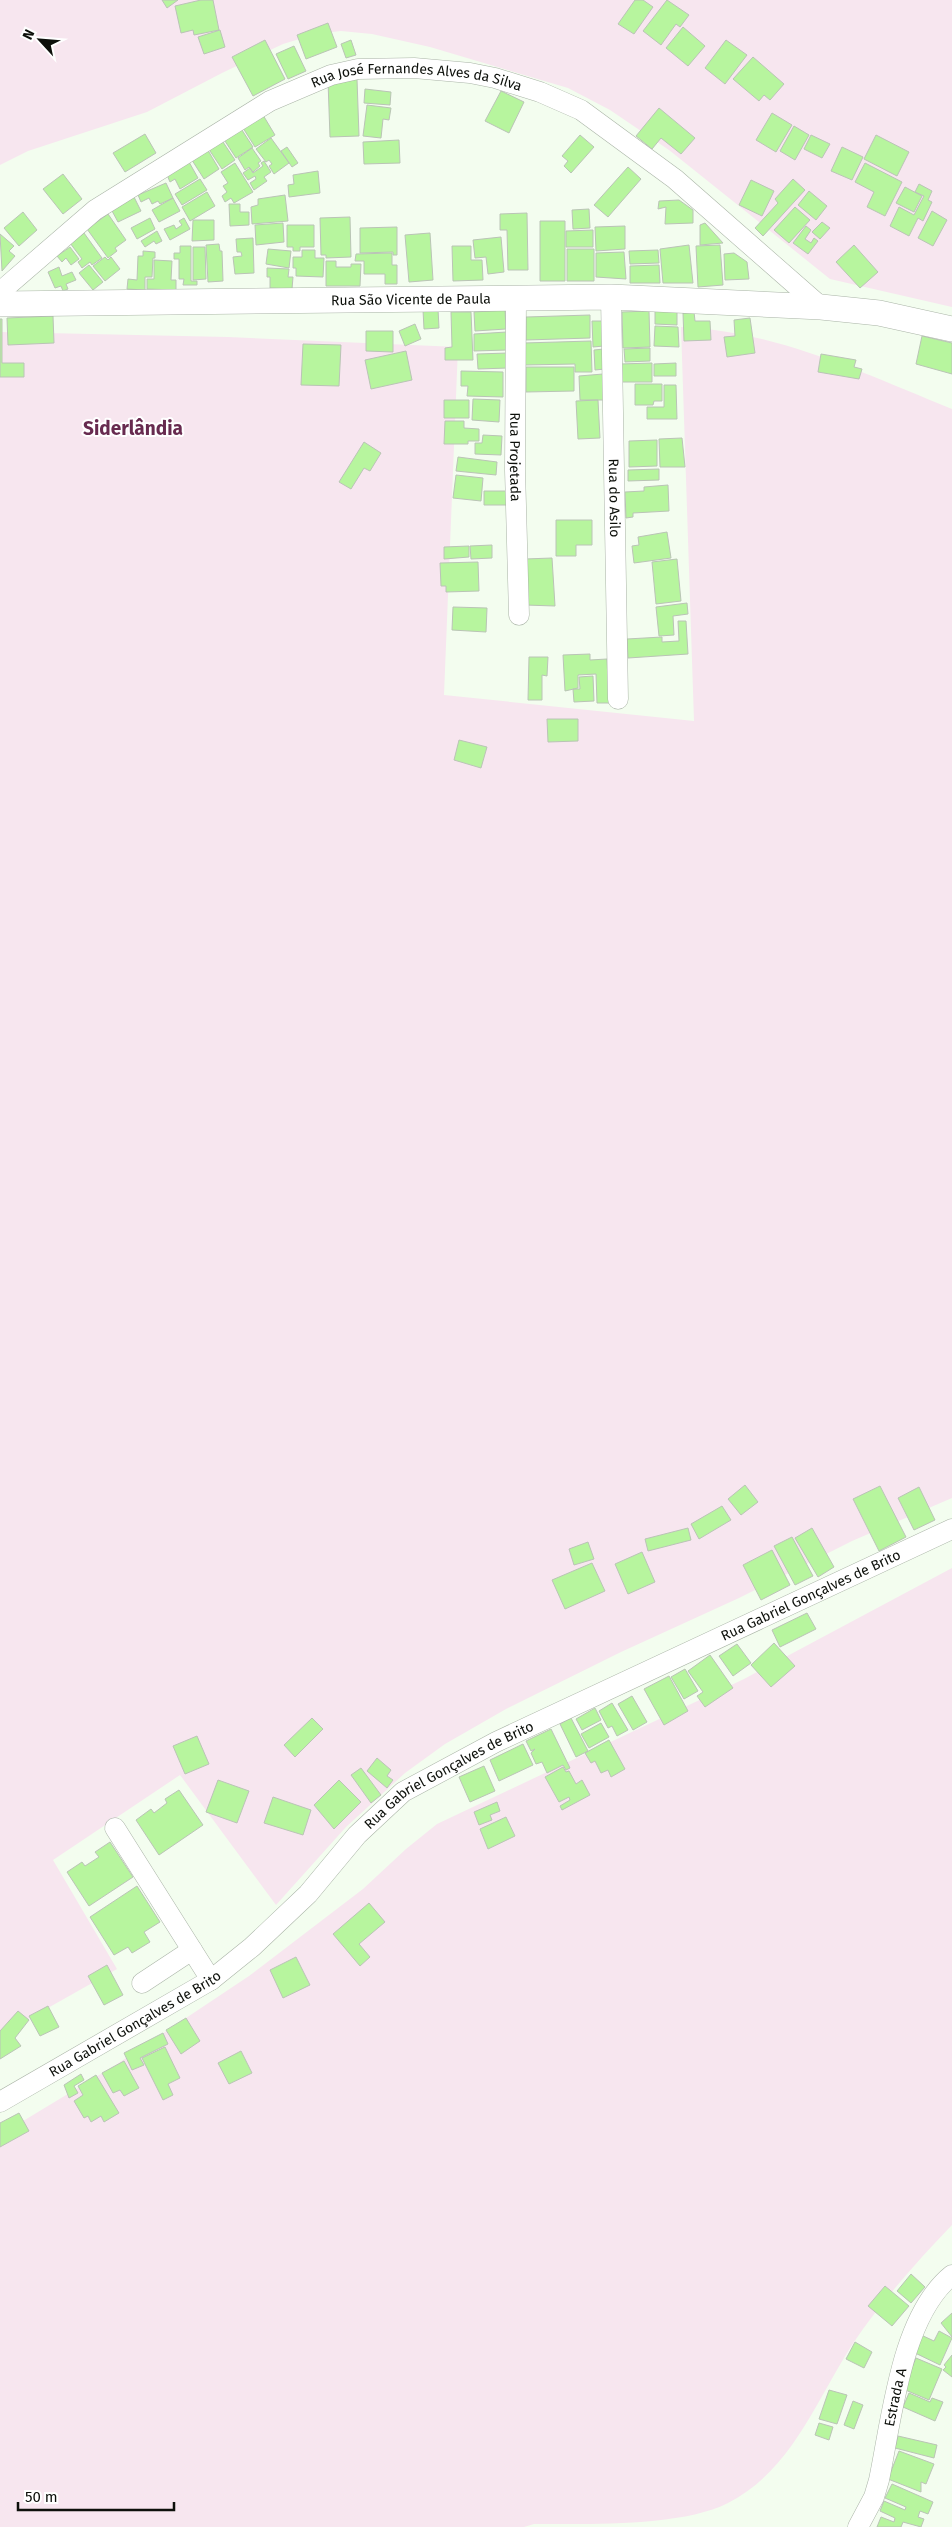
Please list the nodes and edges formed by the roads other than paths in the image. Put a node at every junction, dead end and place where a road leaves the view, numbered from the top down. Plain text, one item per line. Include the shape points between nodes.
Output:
1 (0, 292) edge
2 (612, 297) junction
3 (516, 298) junction
4 (0, 304) edge
5 (821, 307) junction
6 (952, 330) edge
7 (519, 615) dead end
8 (618, 699) dead end
9 (952, 1529) edge
10 (115, 1828) dead end
11 (192, 1950) junction
12 (211, 1980) junction
13 (142, 1983) dead end
14 (0, 2102) edge
15 (952, 2276) edge
16 (858, 2527) edge

1 - 5 street, Rua José Fernandes Alves da Silva via 95,210 270,101 331,76 358,69 414,68 494,78 540,92 581,110 675,178
2 - 3 street, Rua São Vicente de Paula
2 - 5 street, Rua São Vicente de Paula
2 - 8 street, Rua do Asilo
3 - 4 street, Rua São Vicente de Paula
3 - 7 street, Rua Projetada via 515,470
5 - 6 street, Rua São Vicente de Paula via 879,313
9 - 12 street, Rua Gabriel Gonçalves de Brito via 426,1777 381,1810 308,1894 252,1947
10 - 11 street
11 - 12 street
11 - 13 street
12 - 14 street, Rua Gabriel Gonçalves de Brito
15 - 16 street, Estrada A via 928,2303 910,2338 879,2480

